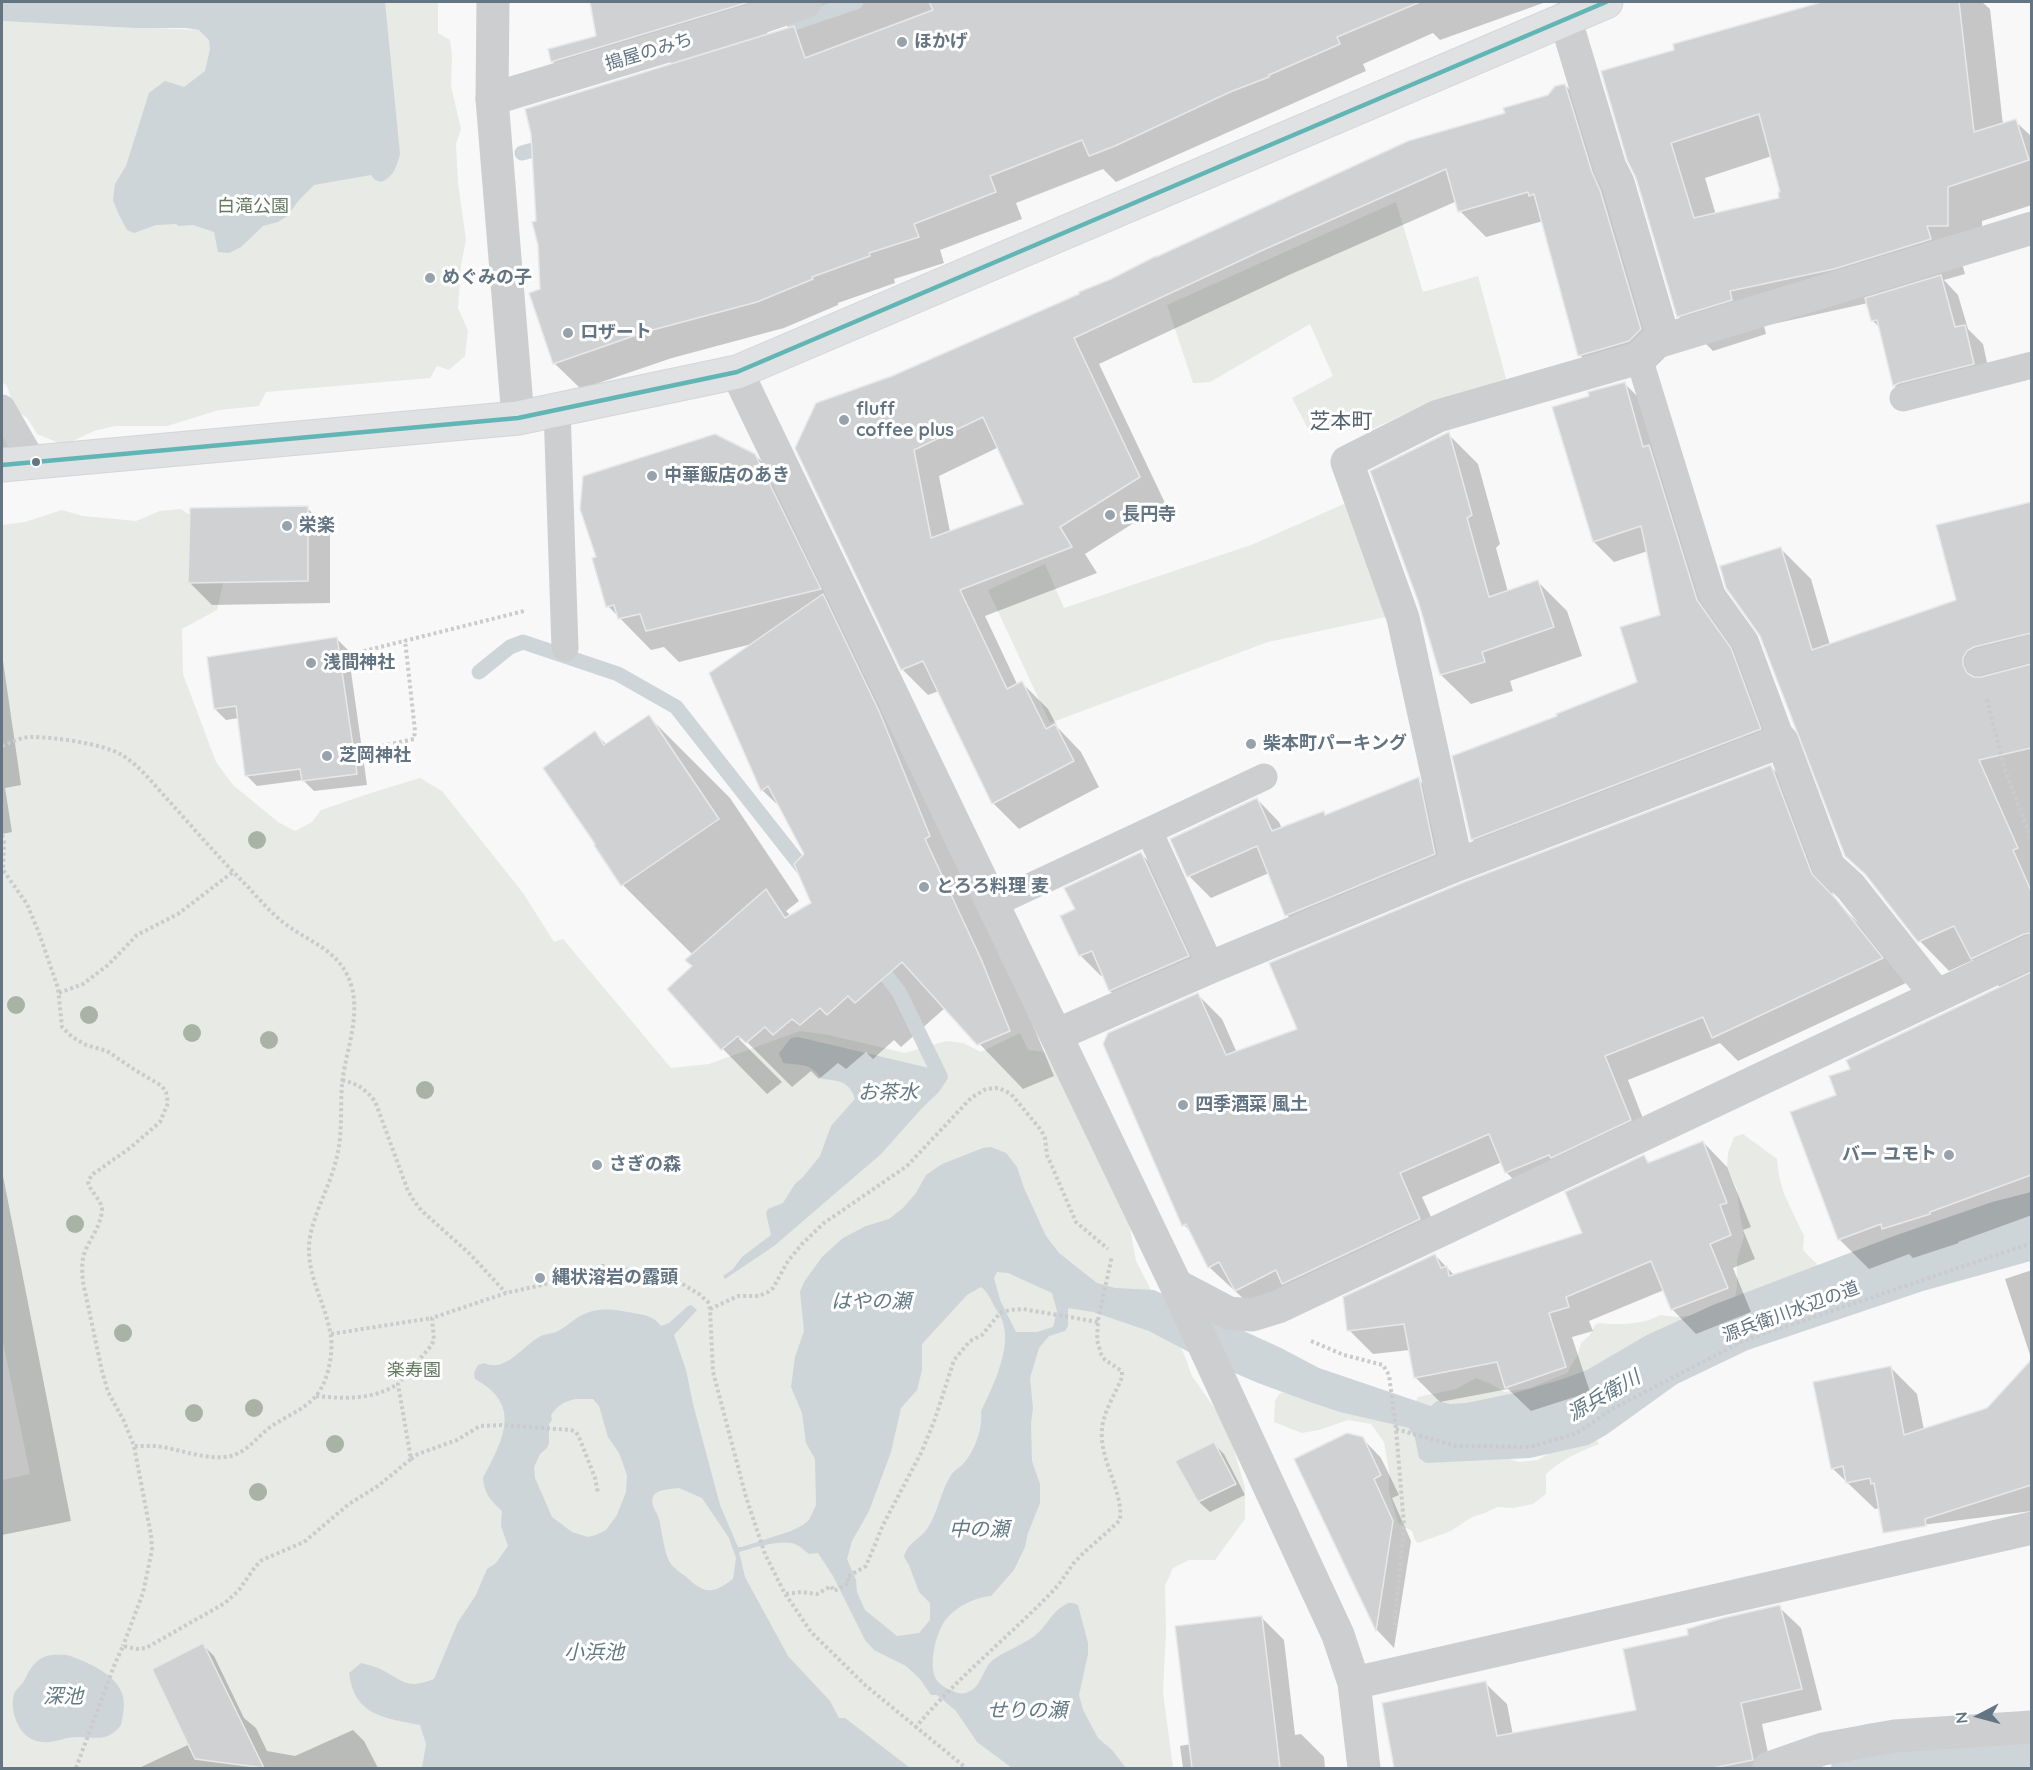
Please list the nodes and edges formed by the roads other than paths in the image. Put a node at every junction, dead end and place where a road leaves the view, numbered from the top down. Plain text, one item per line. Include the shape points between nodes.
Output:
1 (493, 2) edge
2 (805, 2) edge
3 (1587, 7) edge
4 (492, 99) junction
5 (2031, 228) edge
6 (1652, 349) junction
7 (2031, 365) edge
8 (737, 372) junction
9 (1903, 398) dead end
10 (2, 408) edge
11 (557, 409) junction
12 (518, 418) junction
13 (17, 464) edge
14 (565, 648) dead end
15 (2031, 648) edge
16 (1977, 662) road end
17 (1782, 741) junction
18 (1264, 777) dead end
19 (1149, 831) junction
20 (1457, 865) junction
21 (993, 904) junction
22 (2031, 951) edge
23 (1211, 967) junction
24 (1936, 996) junction
25 (1056, 1035) junction
26 (1179, 1291) junction
27 (2031, 1528) edge
28 (1353, 1683) junction
29 (2031, 1727) edge
30 (1364, 1768) edge
31 (1769, 1768) edge

1 - 4 street
2 - 4 street, 搗屋のみち
3 - 6 street via 1610,167 1618,183
3 - 8 main road
4 - 12 street
5 - 6 street
6 - 17 lane via 1712,595 1745,641
6 - 20 street via 1438,416 1347,462 1403,618
7 - 9 lane
8 - 11 main road
8 - 21 street
10 - 13 lane
11 - 12 main road
11 - 14 lane
12 - 13 main road
15 - 16 lane
17 - 20 street
17 - 24 street via 1829,867 1850,886
18 - 19 lane
19 - 21 lane
19 - 23 lane
20 - 23 street
21 - 25 street
22 - 24 street
23 - 25 street
24 - 26 street via 1278,1307 1252,1315 1228,1314
25 - 26 street
26 - 28 street via 1338,1635
27 - 28 street
28 - 30 street
29 - 31 street via 1895,1736 1823,1749

